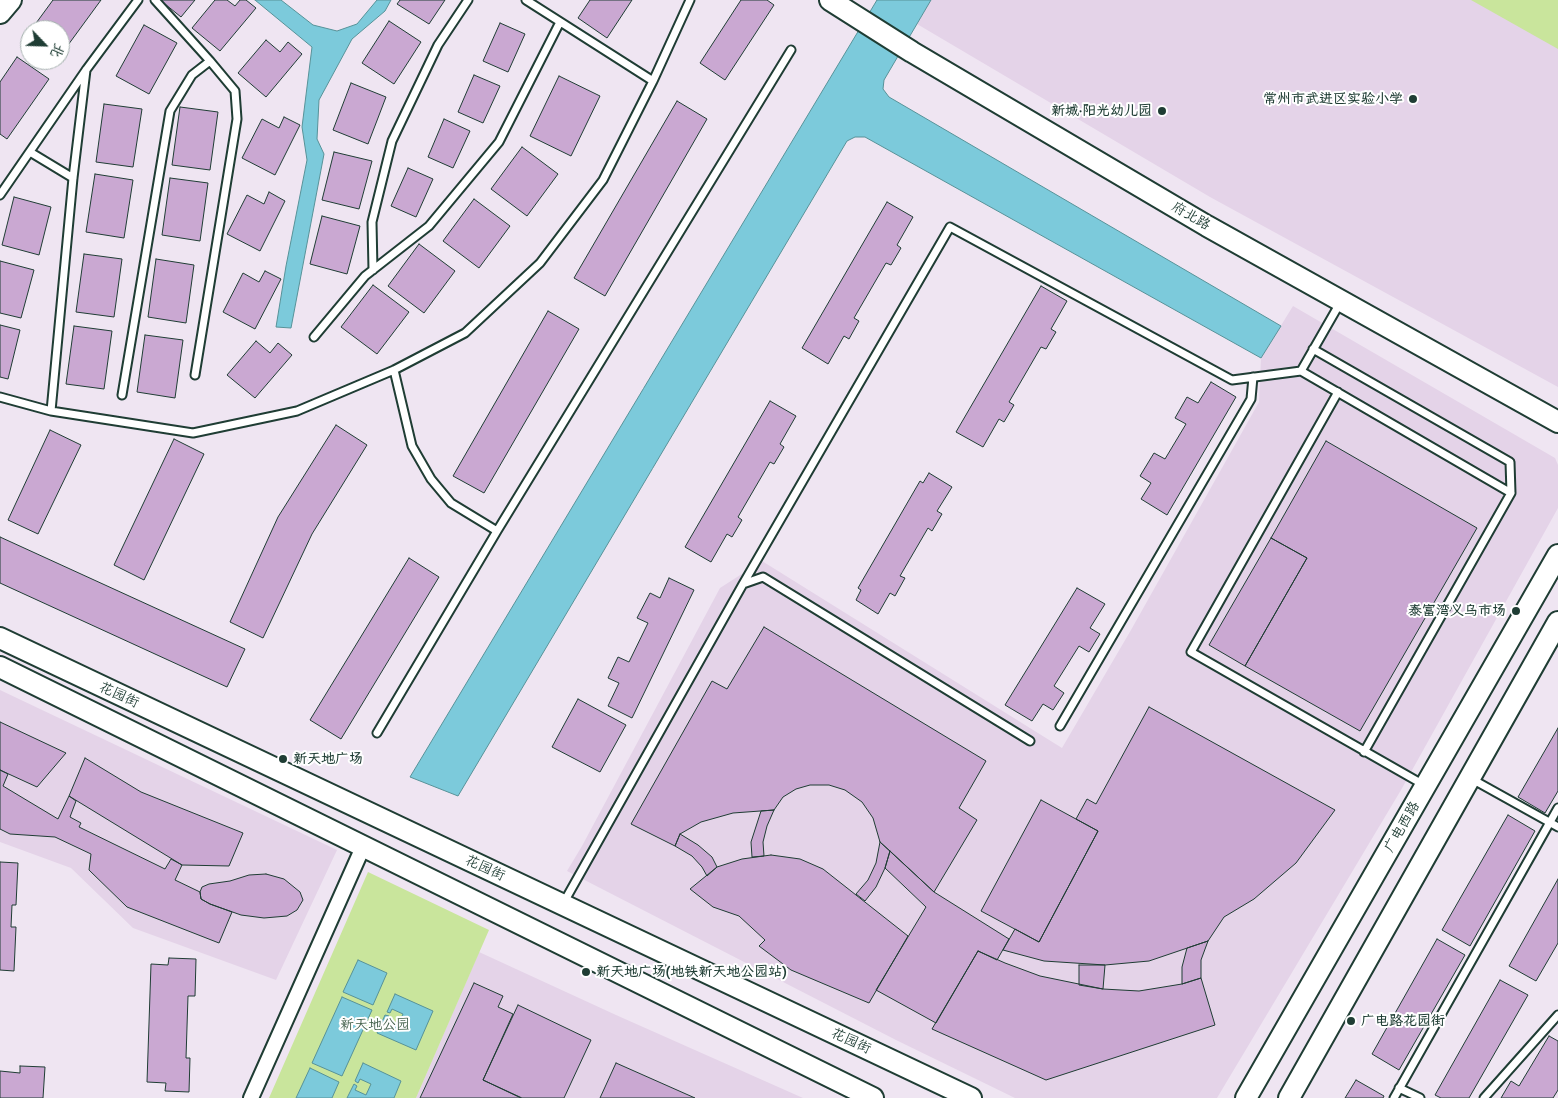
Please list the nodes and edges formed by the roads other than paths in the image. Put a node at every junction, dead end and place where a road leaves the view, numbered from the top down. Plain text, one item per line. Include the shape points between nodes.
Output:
1 (11, 0) edge
2 (138, 0) edge
3 (155, 0) edge
4 (468, 0) edge
5 (526, 0) edge
6 (690, 0) edge
7 (830, 0) edge
8 (0, 13) edge
9 (560, 22) junction
10 (792, 50) dead end
11 (210, 61) junction
12 (86, 70) junction
13 (653, 81) junction
14 (30, 152) junction
15 (73, 178) junction
16 (0, 195) edge
17 (373, 270) junction
18 (1341, 300) junction
19 (314, 337) dead end
20 (1314, 349) junction
21 (394, 370) junction
22 (1301, 371) junction
23 (195, 375) dead end
24 (1253, 377) junction
25 (1338, 392) junction
26 (122, 395) dead end
27 (0, 397) edge
28 (51, 411) junction
29 (1558, 422) edge
30 (1511, 493) junction
31 (497, 531) junction
32 (1558, 556) edge
33 (743, 584) junction
34 (1558, 622) edge
35 (0, 638) edge
36 (0, 667) edge
37 (1060, 726) dead end
38 (377, 733) dead end
39 (1030, 741) dead end
40 (1364, 752) junction
41 (1470, 778) junction
42 (1425, 786) junction
43 (1558, 808) edge
44 (1550, 823) junction
45 (1558, 827) edge
46 (363, 846) junction
47 (562, 904) junction
48 (1558, 1015) edge
49 (1400, 1088) junction
50 (251, 1098) edge
51 (873, 1098) edge
52 (971, 1098) edge
53 (1246, 1098) edge
54 (1289, 1098) edge
55 (1394, 1098) edge
56 (1420, 1098) edge
57 (1484, 1098) edge

1 - 8 main road
2 - 12 lane
3 - 11 lane
4 - 17 lane via 438,45 392,141 372,222
5 - 9 lane
6 - 13 lane
7 - 18 main road, 府北路 via 1199,221
9 - 13 lane
9 - 17 lane via 499,142 429,226
10 - 31 lane
11 - 23 lane via 235,92 238,119
11 - 26 lane via 192,75 170,111
12 - 14 lane
12 - 15 lane
13 - 21 lane via 603,180 540,263 465,333
14 - 15 lane
14 - 16 lane
15 - 28 lane
17 - 19 lane
18 - 20 lane
18 - 29 main road, 府北路
20 - 22 lane
20 - 30 lane via 1510,462
21 - 28 lane via 297,410 193,433
21 - 31 lane via 412,446 431,479 451,503
22 - 24 lane
22 - 25 lane
24 - 33 lane via 1232,380 950,227
24 - 37 lane via 1251,399
25 - 30 lane
25 - 40 lane via 1191,652
27 - 28 lane
30 - 40 lane
31 - 38 lane
32 - 42 main road, 广电西路
33 - 39 lane via 763,577
33 - 47 lane
34 - 41 main road
35 - 47 main road, 花园街
36 - 46 main road, 花园街
40 - 42 lane
41 - 44 lane
41 - 54 main road
42 - 53 main road, 广电西路
43 - 44 lane
44 - 45 lane
44 - 49 lane
46 - 50 street
46 - 51 main road, 花园街
47 - 52 main road, 花园街
48 - 57 lane
49 - 55 lane
49 - 56 lane

